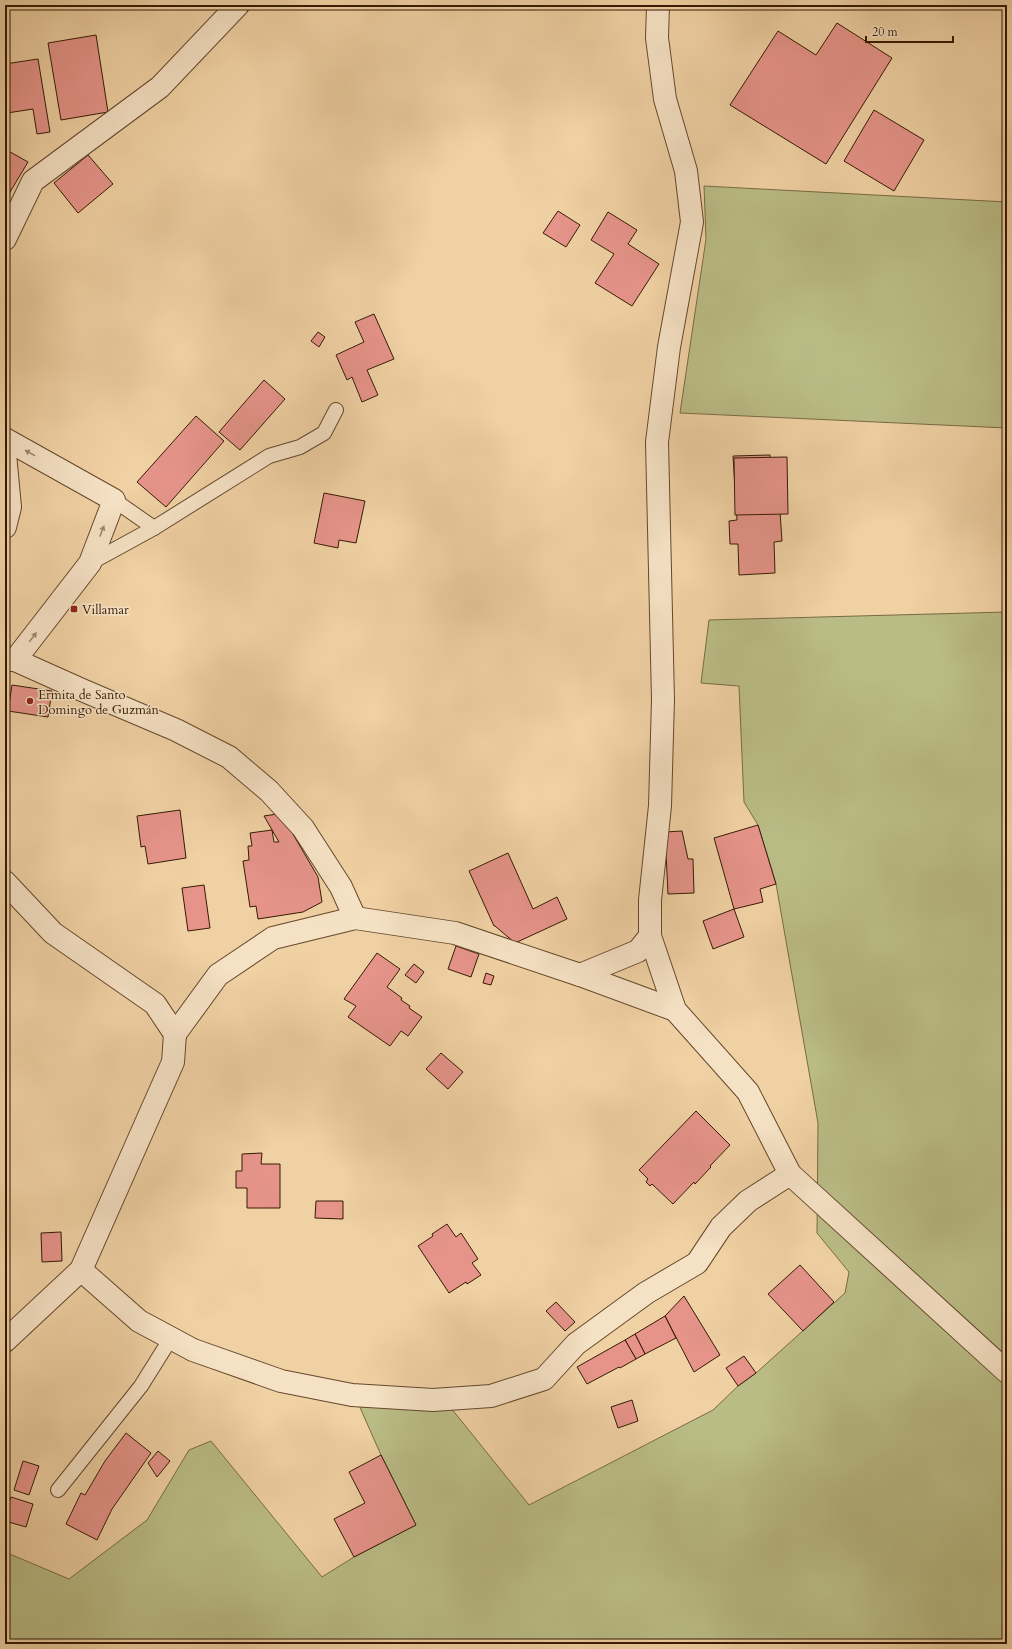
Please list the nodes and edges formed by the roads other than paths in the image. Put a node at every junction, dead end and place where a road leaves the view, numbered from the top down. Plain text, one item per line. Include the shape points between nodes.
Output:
1 (238, 5) edge
2 (658, 5) edge
3 (5, 239) edge
4 (336, 410) dead end
5 (5, 439) edge
6 (5, 454) edge
7 (114, 500) junction
8 (5, 527) edge
9 (154, 528) junction
10 (90, 563) junction
11 (10, 660) edge
12 (5, 882) edge
13 (356, 918) junction
14 (650, 936) junction
15 (580, 975) junction
16 (675, 1010) junction
17 (176, 1034) junction
18 (790, 1174) junction
19 (81, 1270) junction
20 (171, 1338) junction
21 (5, 1341) edge
22 (1007, 1372) edge
23 (58, 1490) dead end

1 - 3 street via 160,87 33,181
2 - 14 street via 657,38 666,99 686,171 692,222 669,348 657,442 663,700 660,806 650,900
4 - 9 lane via 324,433 300,447 269,456
7 -> 5 street
6 - 8 street via 10,507
7 - 9 lane
10 -> 7 street
9 - 10 lane
11 -> 10 street
11 - 13 street via 176,730 229,757 269,791 303,828 341,887
12 - 17 street via 53,933 155,1004
13 - 15 street via 455,933
13 - 17 street via 273,938 218,975
14 - 15 street via 638,951
14 - 16 street
15 - 16 street
16 - 18 street via 748,1092
17 - 19 street via 173,1062
18 - 20 street via 748,1201 721,1227 697,1263 646,1294 576,1344 544,1379 491,1396 433,1400 352,1395 281,1381 193,1350
18 - 22 street
19 - 20 street via 139,1321
19 - 21 street
20 - 23 lane via 141,1386

